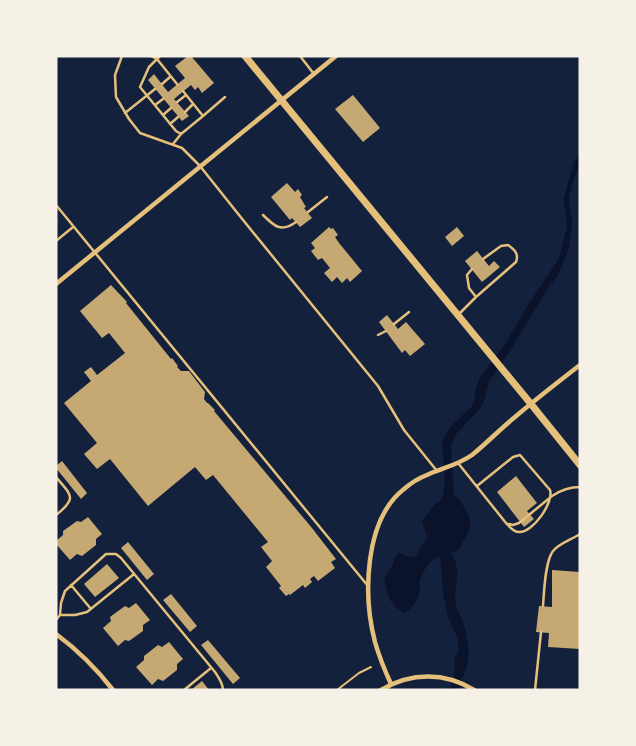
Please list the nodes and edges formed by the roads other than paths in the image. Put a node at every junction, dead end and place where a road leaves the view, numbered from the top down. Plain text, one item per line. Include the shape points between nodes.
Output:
1 (122, 56) edge
2 (151, 56) edge
3 (160, 56) edge
4 (244, 56) edge
5 (300, 56) edge
6 (336, 56) edge
7 (157, 59) junction
8 (314, 74) junction
9 (171, 76) junction
10 (162, 84) dead end
11 (177, 84) dead end
12 (155, 89) dead end
13 (183, 91) dead end
14 (186, 95) junction
15 (147, 96) junction
16 (225, 97) dead end
17 (163, 98) dead end
18 (281, 101) junction
19 (177, 102) dead end
20 (193, 104) junction
21 (155, 106) junction
22 (171, 108) dead end
23 (185, 112) dead end
24 (126, 113) junction
25 (163, 115) junction
26 (203, 116) junction
27 (178, 117) dead end
28 (170, 124) junction
29 (181, 134) junction
30 (173, 144) junction
31 (200, 166) junction
32 (326, 197) dead end
33 (56, 205) edge
34 (308, 212) dead end
35 (263, 215) dead end
36 (296, 222) dead end
37 (74, 226) junction
38 (56, 241) edge
39 (94, 252) junction
40 (483, 259) dead end
41 (472, 269) dead end
42 (56, 284) edge
43 (476, 297) junction
44 (408, 312) dead end
45 (458, 315) junction
46 (394, 324) dead end
47 (386, 331) dead end
48 (378, 335) dead end
49 (580, 365) edge
50 (531, 404) junction
51 (455, 464) junction
52 (580, 466) edge
53 (437, 471) junction
54 (56, 477) edge
55 (477, 486) junction
56 (580, 487) edge
57 (552, 496) junction
58 (56, 515) edge
59 (506, 523) junction
60 (580, 534) edge
61 (134, 574) junction
62 (71, 585) junction
63 (369, 587) junction
64 (543, 606) dead end
65 (91, 610) junction
66 (60, 614) junction
67 (56, 620) edge
68 (541, 632) dead end
69 (56, 634) edge
70 (211, 668) junction
71 (391, 684) junction
72 (113, 690) edge
73 (184, 690) edge
74 (223, 690) edge
75 (382, 690) edge
76 (474, 690) edge
77 (535, 690) edge

1 - 24 lane via 115,75 116,98
2 - 7 lane
3 - 7 lane
4 - 18 main road
5 - 8 lane
6 - 8 street
7 - 9 lane
7 - 15 lane via 149,67 140,87
8 - 18 street
9 - 10 lane
9 - 11 lane
12 - 15 lane
13 - 14 lane
14 - 19 lane
14 - 20 lane
15 - 21 lane
15 - 24 lane
16 - 26 lane
17 - 21 lane
18 - 31 street
18 - 45 main road
20 - 23 lane
20 - 26 lane
21 - 25 lane
22 - 25 lane
24 - 30 lane via 140,133
25 - 28 lane
26 - 29 lane
27 - 28 lane
28 - 29 lane
29 - 30 lane
30 - 31 lane via 182,148
31 - 39 street
31 - 53 lane via 378,386 404,430
32 - 34 lane
33 - 37 lane
35 - 36 lane via 282,228
37 - 38 lane
37 - 39 lane
39 - 42 street
39 - 63 lane
40 - 43 lane via 501,246 508,245 518,257
41 - 43 lane via 467,275 469,288
43 - 45 lane
44 - 46 lane
45 - 50 main road
47 - 48 lane
49 - 50 street
50 - 51 street via 471,455
50 - 52 main road
51 - 53 street
51 - 55 lane
53 - 63 street via 402,490 382,516 372,548
54 - 58 lane via 70,495 68,505
55 - 57 lane via 520,455
55 - 59 lane
56 - 57 lane via 566,488
57 - 59 lane via 519,523
57 - 59 lane via 541,517 523,532 514,531
60 - 64 lane via 552,552 547,565
61 - 62 lane via 119,556 109,553
61 - 65 lane
61 - 70 lane
62 - 65 lane
62 - 66 lane via 63,594
63 - 71 street via 375,641
65 - 66 lane via 79,615
66 - 67 lane
68 - 77 lane
69 - 72 street via 85,657
70 - 73 lane
70 - 74 lane via 220,679
71 - 75 street
71 - 76 street via 415,676 432,676 454,680

